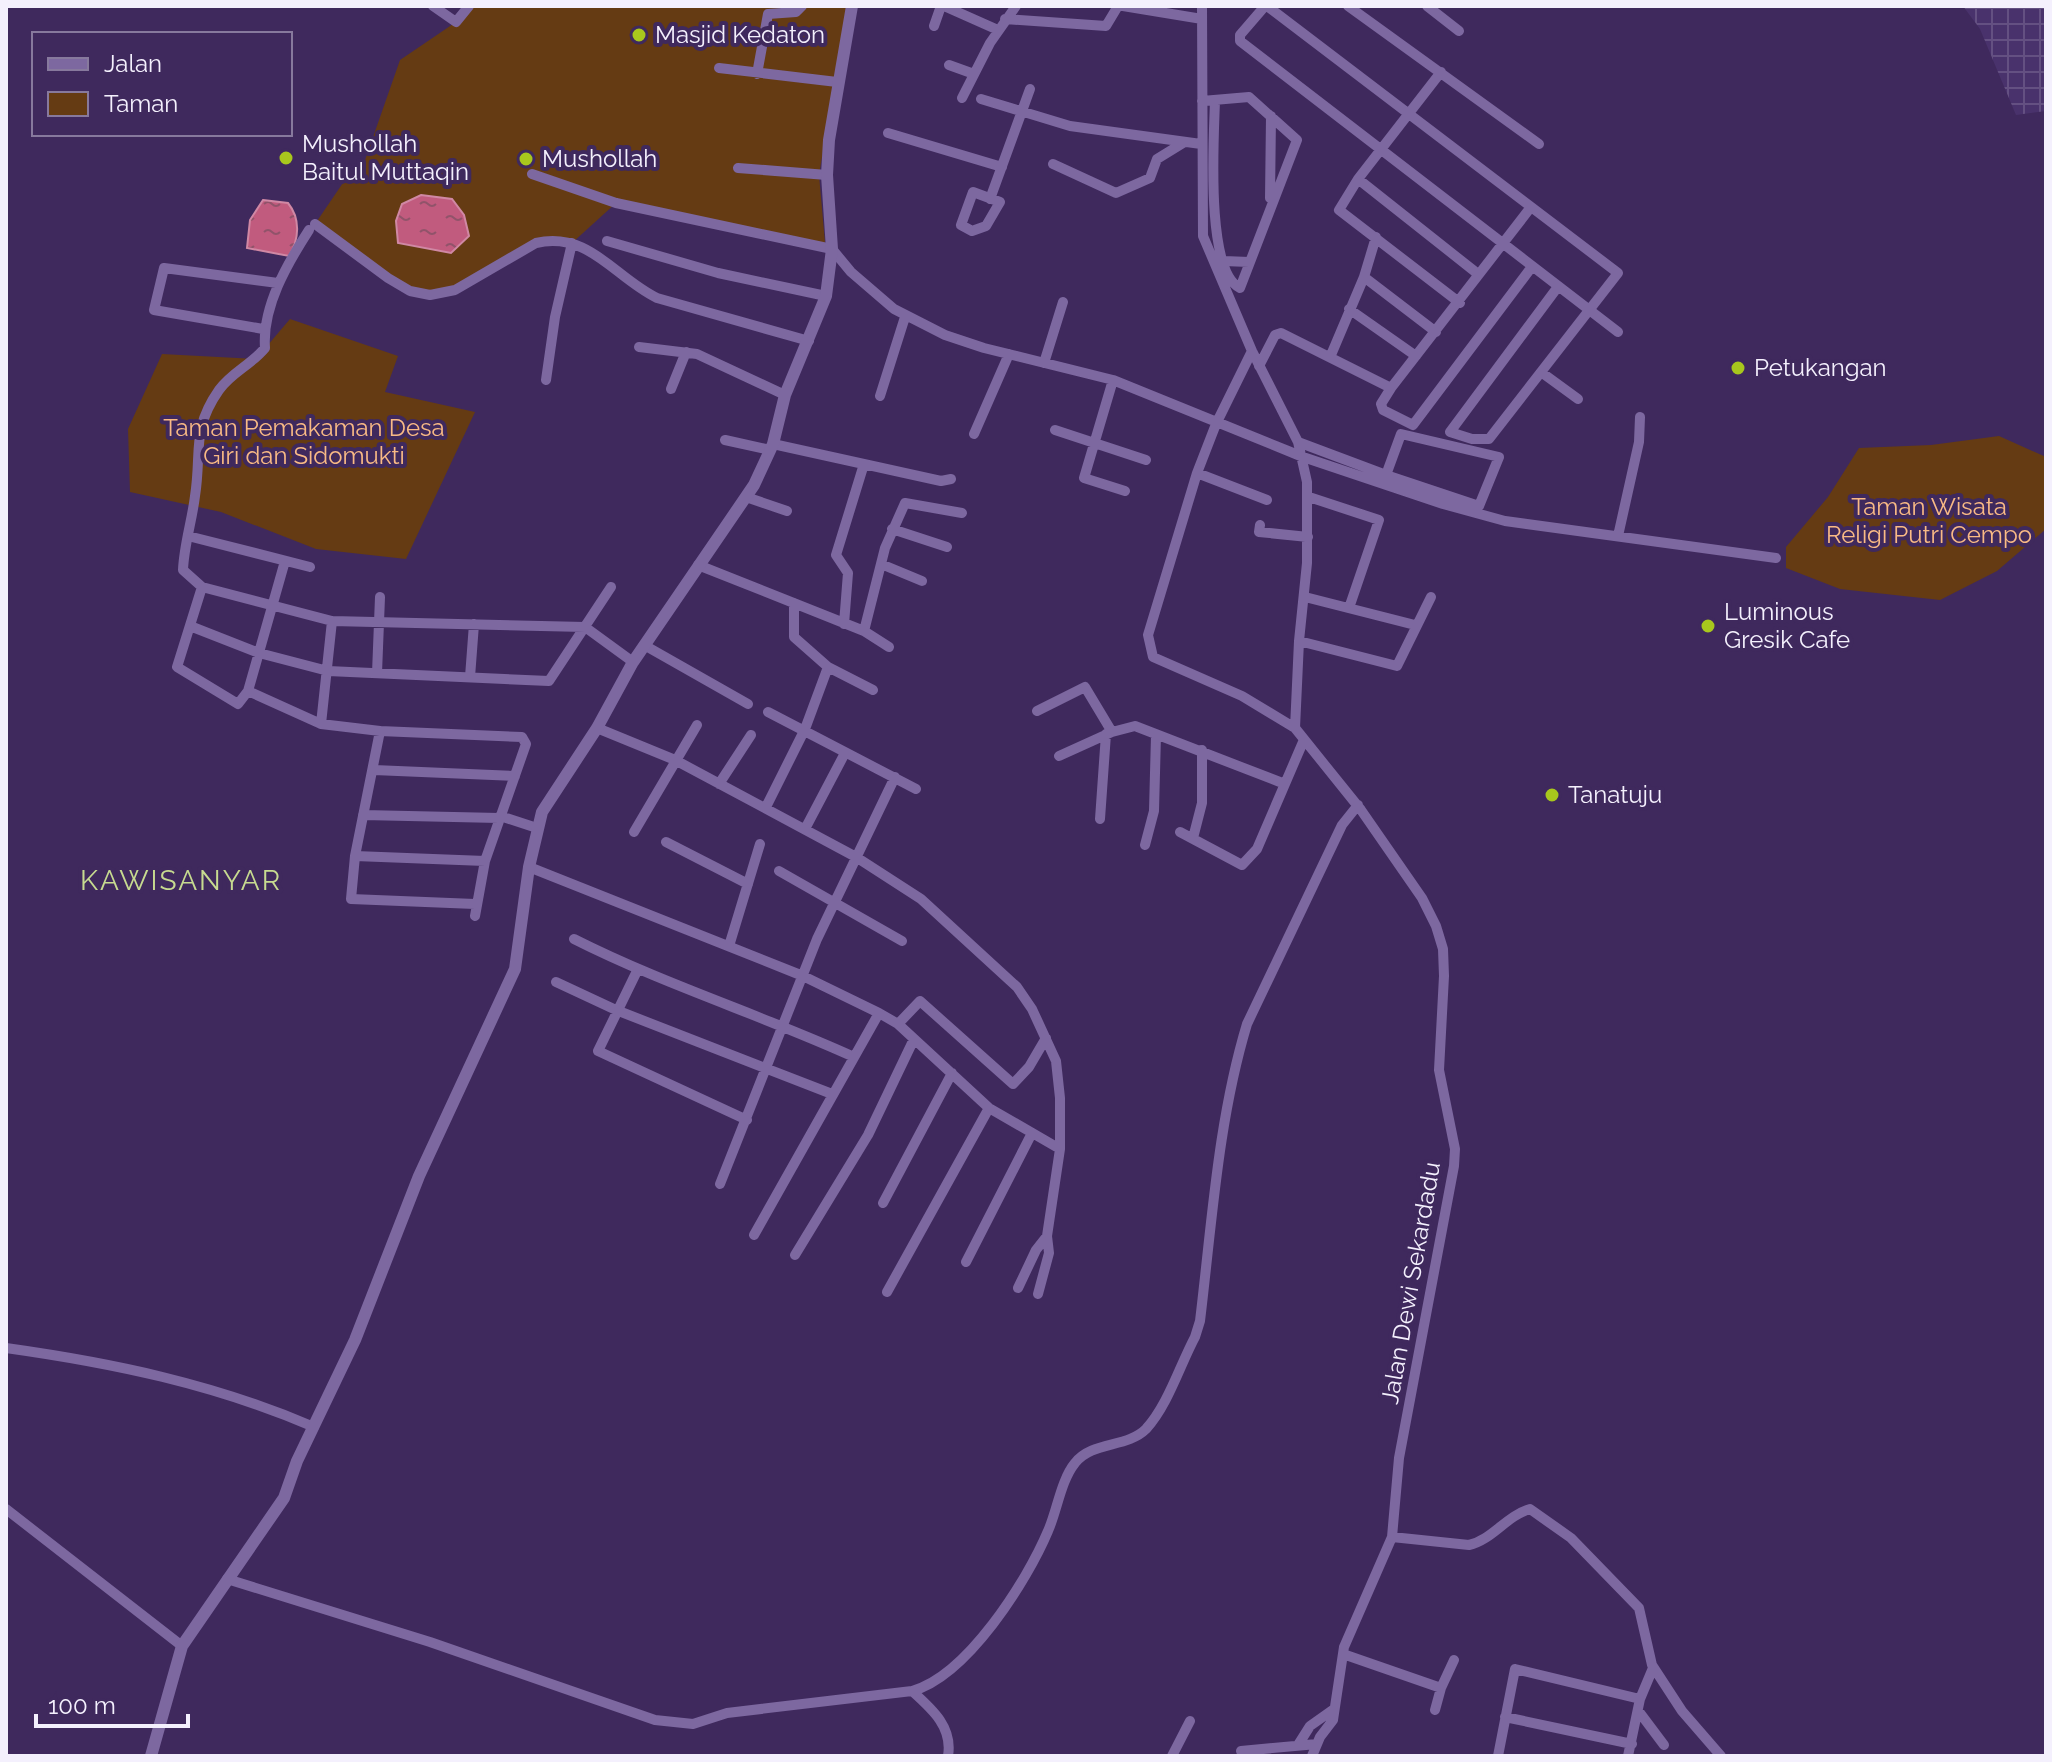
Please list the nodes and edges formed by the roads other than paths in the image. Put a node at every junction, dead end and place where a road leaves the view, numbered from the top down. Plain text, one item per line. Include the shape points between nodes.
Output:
1 (433, 6) edge
2 (469, 6) edge
3 (802, 6) edge
4 (852, 6) edge
5 (942, 6) edge
6 (1016, 6) edge
7 (1120, 6) edge
8 (1134, 6) edge
9 (1202, 6) edge
10 (1266, 6) edge
11 (1348, 6) edge
12 (1427, 6) edge
13 (1005, 19) junction
14 (1202, 19) junction
15 (934, 26) dead end
16 (998, 30) junction
17 (1459, 31) dead end
18 (949, 65) dead end
19 (719, 68) dead end
20 (1441, 72) junction
21 (757, 74) junction
22 (974, 74) junction
23 (837, 82) junction
24 (1030, 89) dead end
25 (962, 98) dead end
26 (981, 99) dead end
27 (1215, 100) junction
28 (1202, 101) junction
29 (1024, 113) junction
30 (1408, 114) junction
31 (1271, 116) junction
32 (888, 133) dead end
33 (1183, 143) junction
34 (1201, 144) junction
35 (1539, 144) dead end
36 (1379, 151) junction
37 (1053, 164) dead end
38 (1002, 167) junction
39 (738, 168) dead end
40 (532, 174) dead end
41 (827, 175) junction
42 (1358, 179) junction
43 (990, 199) dead end
44 (1270, 205) junction
45 (1531, 207) junction
46 (1376, 237) junction
47 (607, 241) dead end
48 (572, 243) junction
49 (1502, 244) junction
50 (832, 249) junction
51 (1224, 261) junction
52 (1249, 262) junction
53 (1531, 268) junction
54 (1478, 274) junction
55 (1364, 277) junction
56 (278, 283) junction
57 (1557, 288) junction
58 (826, 296) junction
59 (1063, 302) dead end
60 (1460, 303) junction
61 (1590, 308) junction
62 (1349, 309) junction
63 (905, 317) junction
64 (263, 329) junction
65 (1436, 332) junction
66 (1618, 332) dead end
67 (809, 341) junction
68 (639, 347) dead end
69 (1252, 351) junction
70 (686, 352) junction
71 (1009, 354) junction
72 (1331, 355) junction
73 (1416, 356) junction
74 (1044, 363) junction
75 (1259, 366) junction
76 (1541, 372) junction
77 (546, 380) dead end
78 (1113, 380) junction
79 (1391, 388) junction
80 (671, 389) dead end
81 (785, 395) junction
82 (880, 396) dead end
83 (1578, 399) dead end
84 (1640, 417) dead end
85 (1216, 424) junction
86 (1055, 430) dead end
87 (974, 434) dead end
88 (725, 440) dead end
89 (1298, 442) junction
90 (1095, 443) junction
91 (772, 447) junction
92 (1303, 457) junction
93 (1146, 460) dead end
94 (864, 464) junction
95 (1197, 473) junction
96 (1386, 475) junction
97 (951, 479) dead end
98 (1125, 491) dead end
99 (746, 497) junction
100 (1309, 497) junction
101 (1267, 500) dead end
102 (787, 511) dead end
103 (962, 513) dead end
104 (1260, 525) dead end
105 (892, 529) junction
106 (188, 536) junction
107 (1618, 536) junction
108 (1308, 537) junction
109 (947, 547) dead end
110 (1776, 558) dead end
111 (285, 561) junction
112 (881, 564) junction
113 (698, 565) junction
114 (310, 567) dead end
115 (922, 581) dead end
116 (202, 587) junction
117 (611, 587) dead end
118 (380, 597) dead end
119 (1305, 597) junction
120 (1431, 597) dead end
121 (794, 603) junction
122 (271, 605) junction
123 (1349, 608) junction
124 (332, 621) junction
125 (379, 622) junction
126 (474, 624) junction
127 (844, 624) junction
128 (1415, 625) junction
129 (190, 626) junction
130 (585, 627) junction
131 (864, 631) junction
132 (1299, 641) junction
133 (644, 645) junction
134 (889, 647) dead end
135 (259, 653) junction
136 (633, 662) junction
137 (828, 667) junction
138 (328, 671) junction
139 (377, 673) junction
140 (470, 677) junction
141 (873, 690) dead end
142 (248, 691) junction
143 (748, 704) dead end
144 (1037, 711) dead end
145 (768, 712) dead end
146 (321, 724) junction
147 (697, 725) dead end
148 (597, 728) junction
149 (1295, 728) junction
150 (805, 729) junction
151 (380, 731) junction
152 (1109, 733) junction
153 (751, 735) dead end
154 (1156, 735) junction
155 (1303, 742) junction
156 (1202, 750) junction
157 (845, 753) junction
158 (1059, 756) dead end
159 (675, 760) junction
160 (374, 770) junction
161 (515, 776) junction
162 (895, 777) junction
163 (719, 784) junction
164 (1285, 784) junction
165 (916, 789) dead end
166 (1358, 805) junction
167 (766, 807) junction
168 (363, 815) junction
169 (499, 817) junction
170 (1100, 819) dead end
171 (537, 828) junction
172 (805, 829) junction
173 (634, 832) dead end
174 (1180, 832) dead end
175 (1193, 838) junction
176 (666, 842) dead end
177 (760, 844) dead end
178 (1145, 845) dead end
179 (355, 856) junction
180 (856, 857) junction
181 (485, 861) junction
182 (529, 867) junction
183 (779, 871) dead end
184 (748, 884) junction
185 (836, 903) junction
186 (574, 939) dead end
187 (902, 941) dead end
188 (729, 946) junction
189 (637, 971) junction
190 (803, 976) junction
191 (556, 982) dead end
192 (616, 1010) junction
193 (879, 1013) junction
194 (898, 1024) junction
195 (785, 1026) junction
196 (1046, 1038) junction
197 (914, 1039) junction
198 (854, 1057) junction
199 (768, 1068) junction
200 (952, 1073) junction
201 (832, 1094) junction
202 (989, 1108) junction
203 (747, 1120) junction
204 (1032, 1133) junction
205 (1060, 1149) junction
206 (720, 1184) dead end
207 (883, 1203) dead end
208 (754, 1235) dead end
209 (1047, 1236) junction
210 (795, 1255) dead end
211 (966, 1262) dead end
212 (1018, 1288) dead end
213 (887, 1292) dead end
214 (1038, 1294) dead end
215 (6, 1348) edge
216 (314, 1427) junction
217 (6, 1509) edge
218 (1392, 1537) junction
219 (227, 1579) junction
220 (182, 1646) junction
221 (1343, 1654) junction
222 (1454, 1660) dead end
223 (1653, 1668) junction
224 (1441, 1688) junction
225 (912, 1691) junction
226 (1640, 1699) junction
227 (1334, 1709) junction
228 (1435, 1710) dead end
229 (1640, 1713) junction
230 (1505, 1717) junction
231 (1190, 1721) dead end
232 (1317, 1744) junction
233 (1632, 1744) junction
234 (1298, 1745) junction
235 (1664, 1745) dead end
236 (1241, 1751) dead end
237 (151, 1756) edge
238 (948, 1756) edge
239 (1172, 1756) edge
240 (1312, 1756) edge
241 (1498, 1756) edge
242 (1628, 1756) edge
243 (1721, 1756) edge

1 - 2 street via 456,22
3 - 21 street via 796,12 768,14
4 - 23 street
5 - 15 street
5 - 16 street
6 - 13 street
7 - 8 street
7 - 13 street via 1106,26
8 - 14 street
9 - 14 street
10 - 30 street
10 - 36 street via 1240,41
11 - 20 street
12 - 17 street
13 - 16 street
14 - 28 street
16 - 22 street
18 - 22 street
19 - 21 street
20 - 30 street
20 - 35 street
21 - 23 street
22 - 25 street
23 - 41 street
24 - 29 street
26 - 29 street
27 - 28 street
27 - 31 street via 1245,96
27 - 51 street via 1214,213
28 - 34 street
29 - 33 street via 1070,126
29 - 38 street
30 - 36 street
30 - 45 street
31 - 44 street
31 - 44 street via 1297,140
32 - 38 street
33 - 34 street
33 - 37 street via 1157,159 1150,178 1116,193
34 - 69 street via 1203,236
36 - 42 street
36 - 49 street
38 - 43 street
39 - 41 street
40 - 50 street via 616,203
41 - 50 street
42 - 46 street via 1339,210
42 - 54 street
44 - 52 street
45 - 49 street
45 - 61 street via 1617,272
46 - 55 street
46 - 60 street
47 - 58 street
48 - 56 street via 536,243 455,290 430,295 410,291 312,227
48 - 67 street via 610,262 635,287 657,298
48 - 77 street
49 - 53 street
49 - 54 street
50 - 58 street
50 - 63 street
51 - 52 street
51 - 52 street via 1238,288
53 - 57 street
53 - 79 street via 1413,425 1381,408
54 - 60 street
55 - 62 street
55 - 65 street
56 - 64 street
56 - 64 street via 164,268 154,310
57 - 61 street
57 - 76 street via 1450,432 1489,439
58 - 67 street
59 - 74 street
60 - 65 street
61 - 66 street
61 - 76 street
62 - 72 street
62 - 73 street
63 - 71 street
63 - 82 street
64 - 106 street via 265,348 230,375 201,423
65 - 73 street
67 - 81 street
68 - 70 street
69 - 75 street
69 - 85 street
70 - 80 street
70 - 81 street
71 - 74 street
71 - 87 street
72 - 75 street via 1278,332
72 - 79 street
73 - 79 street
74 - 78 street
75 - 89 street
76 - 83 street
78 - 85 street
78 - 90 street
81 - 91 street
84 - 107 street
85 - 92 street
85 - 95 street
86 - 90 street
88 - 91 street
89 - 92 street
89 - 96 street
90 - 93 street
90 - 98 street via 1084,478
91 - 94 street
91 - 99 street
92 - 100 street
92 - 107 street via 1490,517
94 - 97 street
94 - 127 street via 836,555 848,573
95 - 101 street
95 - 149 street via 1148,646 1153,657 1242,696
96 - 96 street via 1479,506 1499,457 1401,434
99 - 102 street
99 - 113 street
100 - 108 street
100 - 123 street via 1379,520
103 - 105 street via 907,502
104 - 108 street via 1259,532
105 - 109 street
105 - 112 street
106 - 111 street
106 - 116 street via 183,570
107 - 110 street
108 - 119 street
111 - 114 street
111 - 122 street
112 - 115 street
112 - 131 street
113 - 121 street
113 - 133 street
116 - 122 street
116 - 129 street
117 - 130 street
118 - 125 street
119 - 123 street
119 - 132 street
120 - 128 street
121 - 127 street
121 - 137 street via 794,637
122 - 124 street
122 - 135 street
123 - 128 street
124 - 125 street
124 - 138 street
125 - 126 street
125 - 139 street
126 - 130 street
126 - 140 street
127 - 131 street
128 - 132 street via 1394,667
129 - 135 street
129 - 142 street via 180,671 235,703 241,703
130 - 136 street
130 - 140 street via 552,680
131 - 134 street
132 - 149 street
133 - 136 street
133 - 143 street
135 - 138 street
135 - 142 street
136 - 148 street
137 - 141 street
137 - 150 street
138 - 139 street
138 - 146 street
139 - 140 street
142 - 146 street
144 - 152 street via 1085,687
145 - 150 street
146 - 151 street
147 - 159 street
148 - 159 street
148 - 171 street
149 - 155 street, Jalan Dewi Sekardadu
150 - 157 street
150 - 167 street
151 - 160 street
151 - 161 street via 519,736 526,744
152 - 154 street via 1135,726
152 - 158 street
152 - 170 street
153 - 163 street
154 - 156 street
154 - 178 street via 1154,811
155 - 164 street
155 - 166 street, Jalan Dewi Sekardadu
156 - 164 street
156 - 175 street via 1202,803
157 - 162 street
157 - 172 street
159 - 163 street
159 - 173 street
160 - 161 street
160 - 168 street
161 - 169 street
162 - 165 street
162 - 180 street
163 - 167 street
164 - 175 street via 1257,849 1242,865
166 - 218 street, Jalan Dewi Sekardadu via 1422,898 1443,949 1439,1070 1455,1149 1399,1458
166 - 225 street via 1342,825 1244,1034 1211,1202 1195,1337 1146,1429 1074,1464 1044,1543 974,1646 931,1684
167 - 172 street
168 - 169 street
168 - 179 street
169 - 171 street
169 - 181 street
171 - 182 street
172 - 180 street
174 - 175 street
176 - 184 street
177 - 184 street
179 - 181 street
179 - 181 street via 352,901 475,910
180 - 185 street
180 - 196 street via 921,899 1017,987
182 - 188 street
182 - 216 street via 517,962 419,1176 355,1340
183 - 185 street
184 - 188 street
185 - 187 street
185 - 190 street
186 - 189 street
188 - 190 street
189 - 192 street
189 - 195 street
190 - 193 street
190 - 195 street
191 - 192 street
192 - 199 street
192 - 203 street via 597,1046 600,1053
193 - 194 street
193 - 198 street
194 - 196 street via 920,1001 1013,1084
194 - 197 street
195 - 198 street
195 - 199 street
196 - 205 street via 1059,1073
197 - 200 street
197 - 210 street via 868,1135
198 - 201 street
199 - 201 street
199 - 203 street
200 - 202 street
200 - 207 street
201 - 208 street
202 - 204 street
202 - 213 street
203 - 206 street
204 - 205 street
204 - 211 street
205 - 209 street
209 - 212 street
209 - 214 street via 1049,1253
215 - 216 street via 204,1385
216 - 219 street via 284,1498
217 - 220 street
218 - 221 street, Jalan Dewi Sekardadu
218 - 223 street via 1479,1543 1515,1514 1530,1509 1571,1538 1639,1608
219 - 220 street
219 - 225 street via 678,1724 727,1713
220 - 237 street
221 - 224 street
221 - 227 street, Jalan Dewi Sekardadu
222 - 224 street
223 - 226 street
223 - 243 street
224 - 228 street
225 - 238 street via 946,1728
226 - 229 street
226 - 230 street via 1515,1669
227 - 232 street, Jalan Dewi Sekardadu
227 - 234 street via 1310,1726
229 - 233 street
229 - 235 street
230 - 233 street
230 - 241 street
231 - 239 street
232 - 234 street
232 - 240 street, Jalan Dewi Sekardadu
233 - 242 street
234 - 236 street

